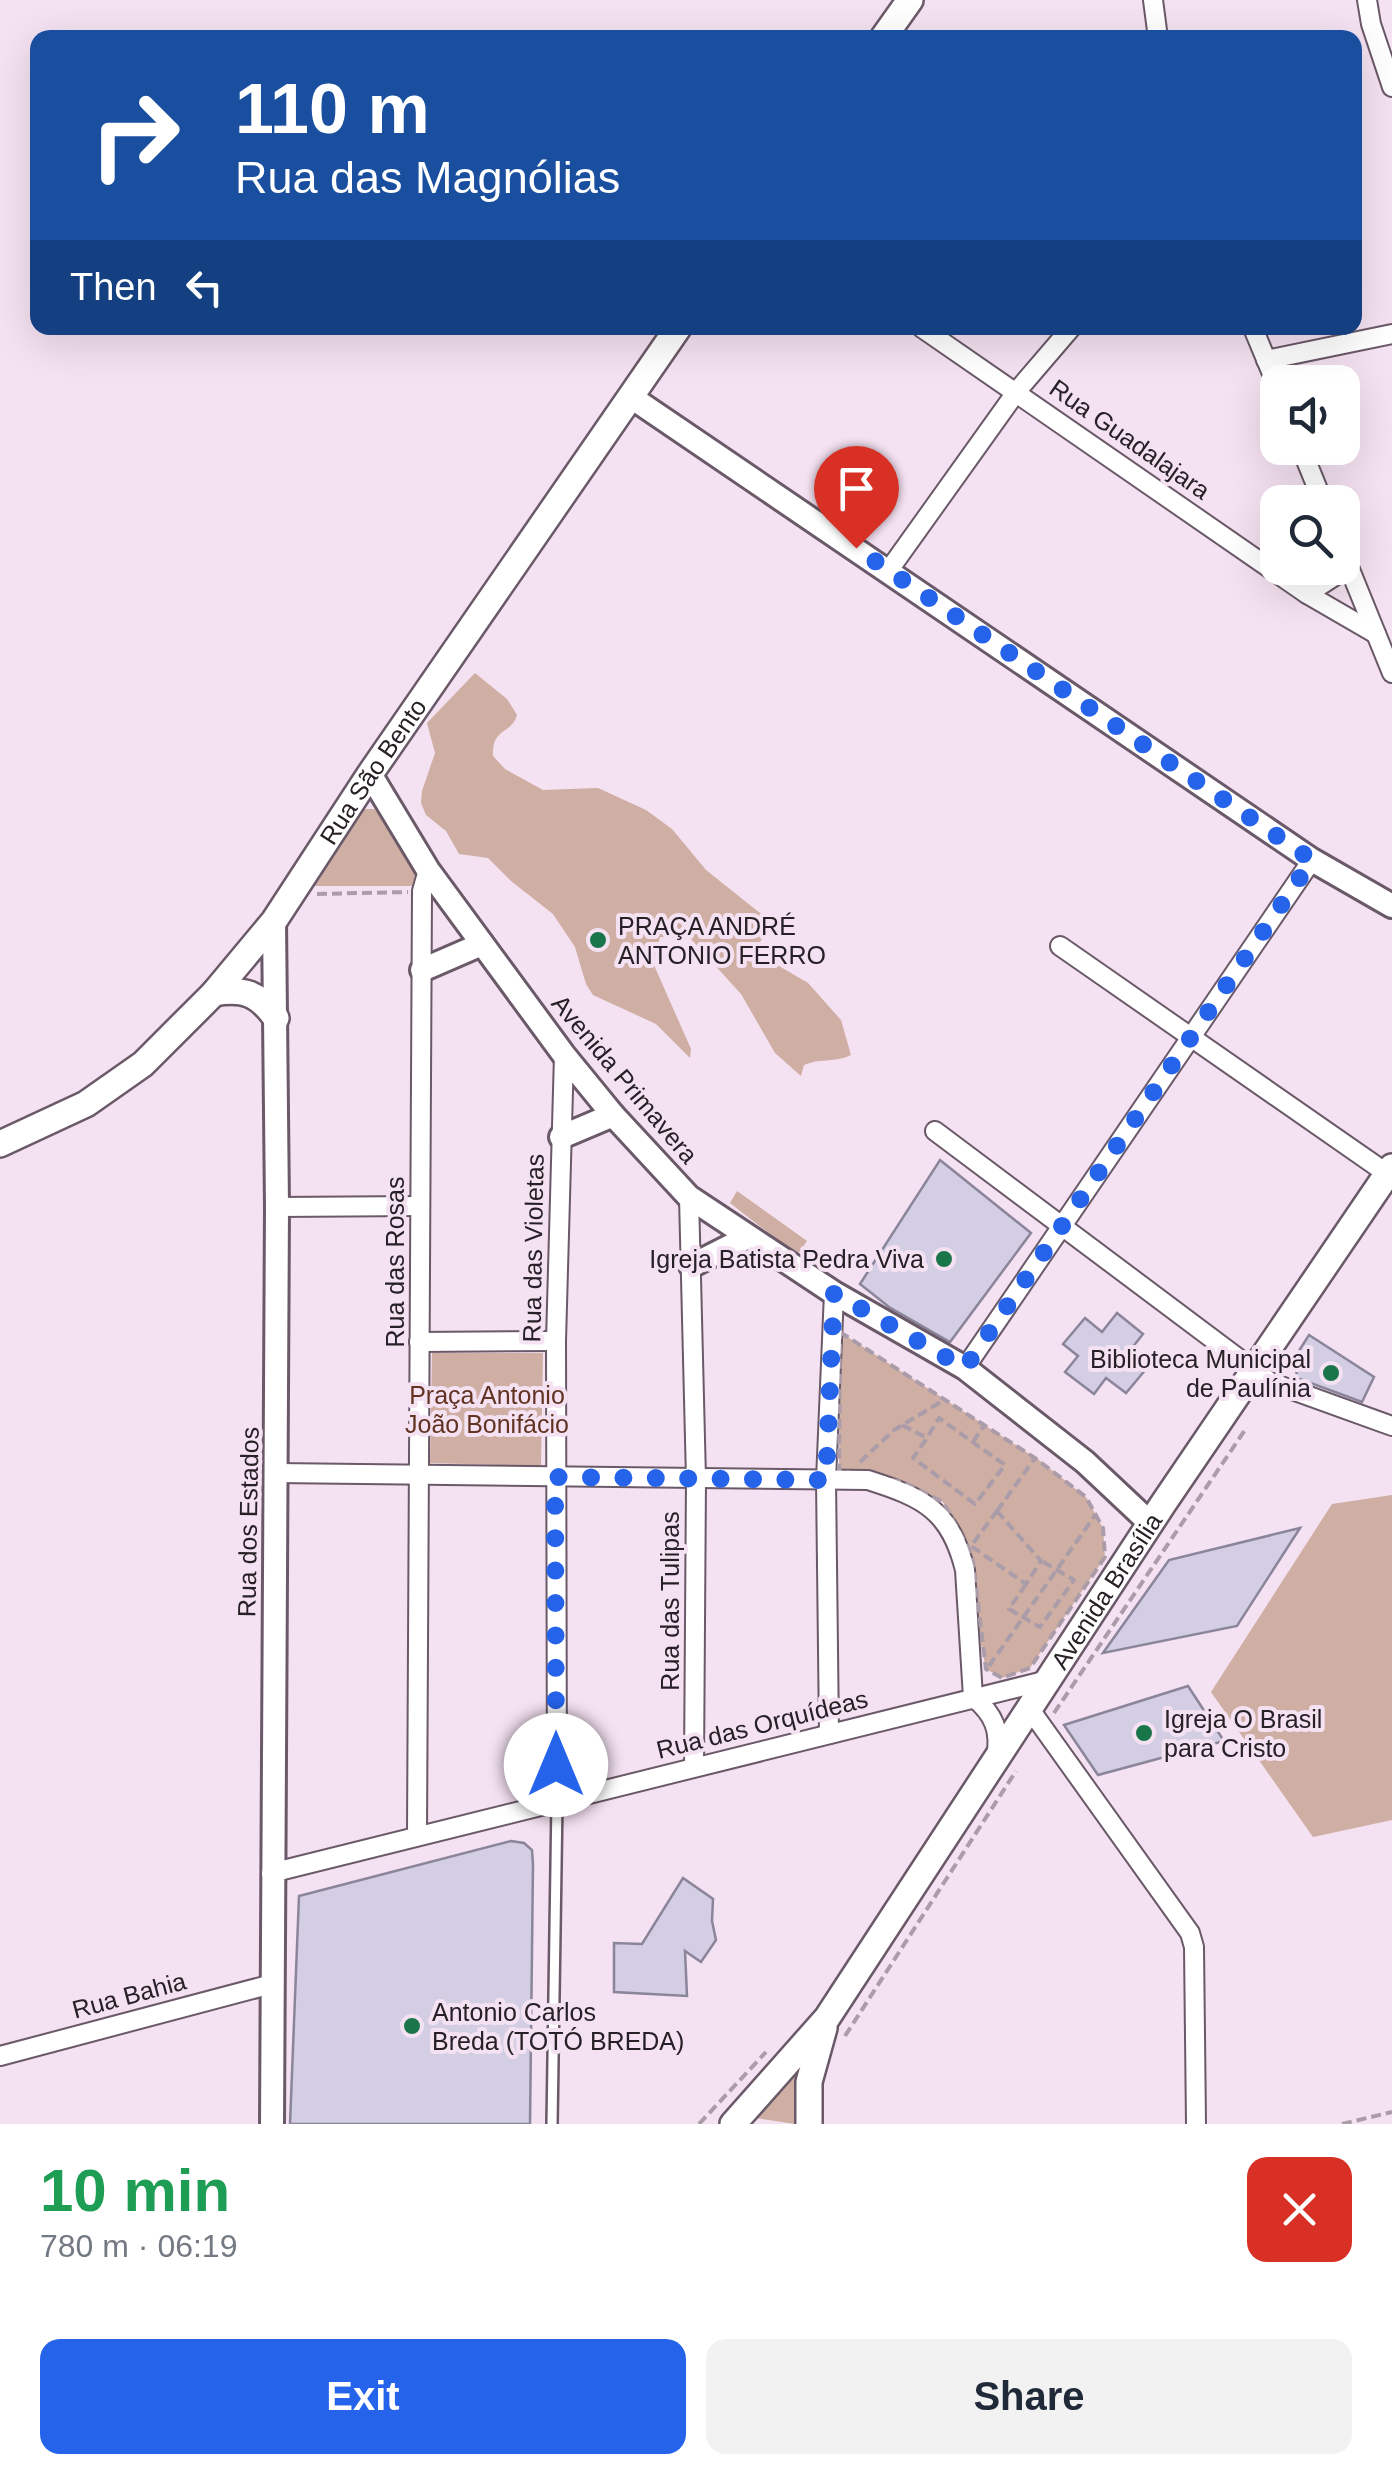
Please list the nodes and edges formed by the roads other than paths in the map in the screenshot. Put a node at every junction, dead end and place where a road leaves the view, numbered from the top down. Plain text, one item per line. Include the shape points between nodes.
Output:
1 (910, 0) edge
2 (1153, 0) edge
3 (1367, 0) edge
4 (889, 30) edge
5 (1157, 30) edge
6 (1392, 87) edge
7 (1392, 334) edge
8 (673, 335) edge
9 (933, 335) edge
10 (1065, 335) edge
11 (1256, 335) edge
12 (1266, 360) junction
13 (1268, 365) edge
14 (1018, 390) junction
15 (631, 397) junction
16 (889, 570) junction
17 (1318, 585) edge
18 (1357, 585) edge
19 (1308, 594) junction
20 (1376, 634) junction
21 (1392, 672) edge
22 (370, 774) junction
23 (1312, 860) junction
24 (425, 881) junction
25 (1392, 906) edge
26 (274, 921) junction
27 (482, 944) junction
28 (1060, 946) dead end
29 (422, 970) junction
30 (214, 992) junction
31 (276, 1018) junction
32 (1190, 1034) junction
33 (564, 1055) junction
34 (613, 1115) junction
35 (934, 1131) dead end
36 (561, 1137) junction
37 (0, 1144) edge
38 (1390, 1173) edge
39 (690, 1197) junction
40 (277, 1206) junction
41 (420, 1206) junction
42 (1062, 1224) junction
43 (746, 1238) junction
44 (691, 1266) junction
45 (834, 1293) junction
46 (556, 1341) junction
47 (420, 1342) junction
48 (965, 1368) junction
49 (1252, 1370) junction
50 (1392, 1426) edge
51 (276, 1472) junction
52 (419, 1474) junction
53 (555, 1477) junction
54 (696, 1479) junction
55 (826, 1480) junction
56 (1150, 1523) junction
57 (1048, 1680) junction
58 (973, 1697) junction
59 (1037, 1717) junction
60 (829, 1734) junction
61 (1006, 1765) junction
62 (694, 1766) junction
63 (557, 1801) junction
64 (418, 1834) junction
65 (272, 1873) junction
66 (272, 1984) junction
67 (826, 2018) junction
68 (0, 2056) edge
69 (272, 2124) edge
70 (552, 2124) edge
71 (733, 2124) edge
72 (809, 2124) edge
73 (1196, 2124) edge

1 - 4 main road
2 - 5 street
3 - 6 street
7 - 12 street
8 - 15 main road, Rua São Bento
9 - 14 street, Rua Guadalajara
10 - 14 street
11 - 12 street
12 - 13 street
14 - 16 street
14 - 19 street, Rua Guadalajara
15 - 16 street
15 - 22 main road, Rua São Bento
16 - 23 street
17 - 19 street
18 - 20 street
19 - 20 street, Rua Guadalajara
20 - 21 street
22 - 24 street, Avenida Primavera
22 - 26 main road, Rua São Bento
23 - 25 street
23 - 32 street
24 - 27 street, Avenida Primavera
24 - 29 street, Rua das Rosas
26 - 30 main road, Rua São Bento
26 - 31 street, Rua dos Estados
27 - 29 street
27 - 33 street, Avenida Primavera
28 - 32 street
29 - 41 street, Rua das Rosas
30 - 31 main road via 251,992
30 - 37 main road, Rua São Bento via 143,1064 86,1104
31 - 40 street, Rua dos Estados
32 - 38 street
32 - 42 street
33 - 34 street, Avenida Primavera
33 - 36 street, Rua das Violetas
34 - 36 street
34 - 39 street, Avenida Primavera
35 - 42 street
36 - 46 street, Rua das Violetas
38 - 49 main road, Avenida Brasília
39 - 43 street, Avenida Primavera
39 - 44 street, Rua das Tulipas
40 - 41 street
40 - 51 street, Rua dos Estados
41 - 47 street, Rua das Rosas
42 - 48 street
42 - 49 street
43 - 44 street
43 - 45 street, Avenida Primavera
44 - 54 street, Rua das Tulipas
45 - 48 street, Avenida Primavera
45 - 55 street
46 - 47 street
46 - 53 street, Rua das Violetas
47 - 52 street, Rua das Rosas
48 - 56 street, Avenida Primavera via 1085,1462
49 - 50 street
49 - 56 main road, Avenida Brasília
51 - 52 street
51 - 65 street, Rua dos Estados
52 - 53 street
52 - 64 street, Rua das Rosas
53 - 54 street
53 - 63 street, Rua das Violetas
54 - 55 street
54 - 62 street, Rua das Tulipas
55 - 58 street via 868,1480 924,1500 942,1516 964,1570
55 - 60 street
56 - 57 main road, Avenida Brasília
57 - 58 street, Rua das Orquídeas
57 - 59 main road, Avenida Brasília
58 - 60 street, Rua das Orquídeas
58 - 61 street via 994,1722
59 - 61 main road, Avenida Brasília
59 - 73 street via 1190,1933
60 - 62 street, Rua das Orquídeas
61 - 67 main road, Avenida Brasília
62 - 63 street, Rua das Orquídeas
63 - 64 street, Rua das Orquídeas
63 - 70 lane
64 - 65 street, Rua das Orquídeas
65 - 66 street, Rua dos Estados
66 - 68 street, Rua Bahia
66 - 69 street, Rua dos Estados
67 - 71 main road, Avenida Brasília
67 - 72 main road, Avenida Brasília via 808,2082

